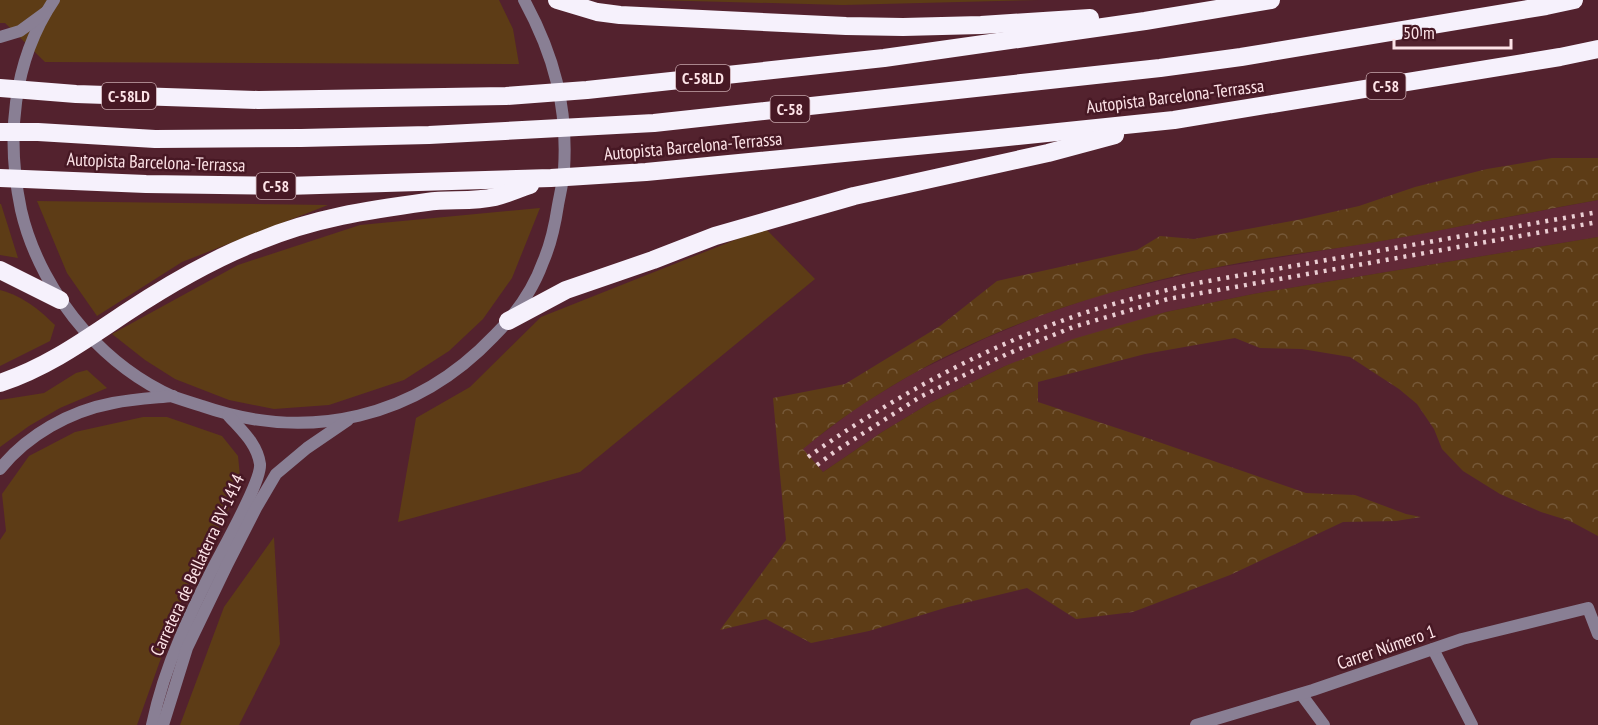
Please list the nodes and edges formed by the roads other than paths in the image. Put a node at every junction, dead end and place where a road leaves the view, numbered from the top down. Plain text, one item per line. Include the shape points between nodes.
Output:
1 (54, 0) edge
2 (524, 0) edge
3 (556, 0) edge
4 (1271, 0) edge
5 (1574, 0) edge
6 (46, 11) junction
7 (1145, 21) junction
8 (0, 37) edge
9 (1598, 49) edge
10 (0, 88) edge
11 (1174, 120) junction
12 (0, 132) edge
13 (0, 178) edge
14 (551, 178) junction
15 (0, 270) edge
16 (60, 300) junction
17 (508, 321) junction
18 (0, 383) edge
19 (173, 396) junction
20 (228, 415) junction
21 (351, 418) junction
22 (0, 469) edge
23 (1598, 634) edge
24 (1433, 650) junction
25 (1301, 694) junction
26 (150, 725) edge
27 (163, 725) edge
28 (1196, 725) edge
29 (1324, 725) edge
30 (1472, 725) edge

1 - 6 street
2 - 17 street via 540,31 558,84 564,126 564,172 543,264
3 - 7 highway via 620,15 846,26 981,25 1087,18
4 - 7 highway, C-58LD
5 - 12 highway, Autopista Barcelona-Terrassa / C-58 via 1160,68 654,123 301,138 155,139
6 - 8 street via 20,31
6 - 16 street via 28,52 16,98 13,153 24,221
7 - 10 highway, C-58LD via 884,58 506,96 258,100
9 - 11 highway, Autopista Barcelona-Terrassa / C-58
11 - 14 highway, Autopista Barcelona-Terrassa / C-58
11 - 17 highway via 854,196 726,233 566,290
13 - 14 highway, Autopista Barcelona-Terrassa / C-58 via 286,186
14 - 18 highway via 493,197 354,212 258,241 197,269 46,364
15 - 16 highway
16 - 19 street via 93,340 117,361
17 - 21 street via 478,353 438,383 405,401
19 - 20 street
19 - 22 street via 112,403 58,422 19,448
20 - 21 street via 292,423
20 - 26 street, Carretera de Bellaterra BV-1414 via 255,447 260,467 250,496 179,641
21 - 27 street, Carretera de Bellaterra BV-1414 via 276,474 187,648
23 - 24 street, Carrer Número 1 via 1588,608 1462,639
24 - 25 street, Carrer Número 1
24 - 30 street
25 - 28 street, Carrer Número 1
25 - 29 street

